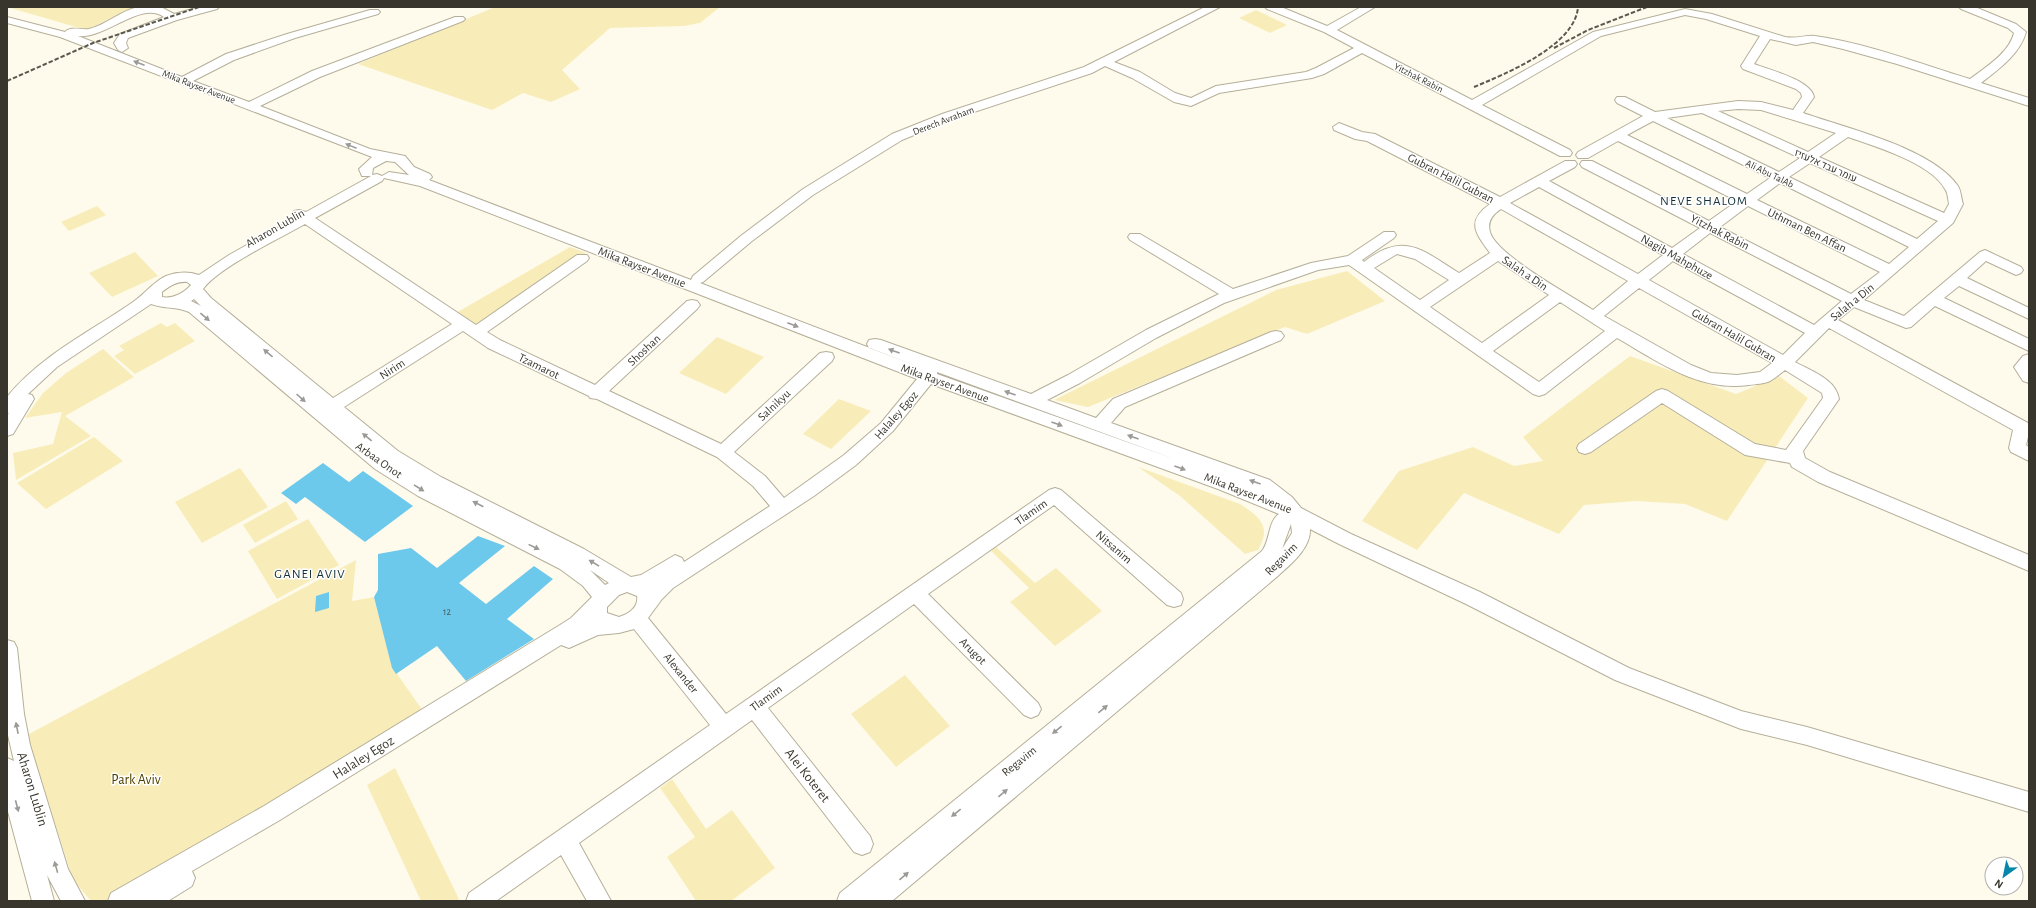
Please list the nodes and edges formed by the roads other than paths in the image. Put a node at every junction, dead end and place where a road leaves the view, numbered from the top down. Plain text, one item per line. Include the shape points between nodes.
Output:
1 (213, 7) edge
2 (1214, 7) edge
3 (1271, 7) edge
4 (1369, 7) edge
5 (1965, 7) edge
6 (374, 12) dead end
7 (7, 16) edge
8 (173, 18) junction
9 (459, 19) dead end
10 (7, 20) edge
11 (7, 28) edge
12 (1328, 30) junction
13 (1766, 36) junction
14 (122, 48) dead end
15 (1362, 48) junction
16 (1104, 62) junction
17 (185, 80) junction
18 (1972, 84) junction
19 (1621, 100) dead end
20 (2029, 102) edge
21 (1472, 105) junction
22 (250, 106) junction
23 (1703, 109) junction
24 (1796, 115) junction
25 (1652, 116) junction
26 (1339, 127) dead end
27 (1846, 132) junction
28 (1616, 135) junction
29 (388, 157) junction
30 (1809, 157) junction
31 (1568, 158) junction
32 (1585, 160) junction
33 (403, 163) junction
34 (375, 174) junction
35 (1778, 177) junction
36 (1538, 182) junction
37 (1746, 201) junction
38 (1500, 203) junction
39 (302, 216) junction
40 (1948, 220) junction
41 (1710, 227) junction
42 (1389, 235) dead end
43 (1135, 237) dead end
44 (1919, 246) junction
45 (1498, 254) junction
46 (1672, 254) junction
47 (582, 258) dead end
48 (1352, 260) junction
49 (1365, 268) junction
50 (2016, 270) dead end
51 (1890, 271) junction
52 (180, 277) junction
53 (698, 279) junction
54 (1957, 279) junction
55 (1460, 280) junction
56 (1637, 280) junction
57 (197, 286) junction
58 (1232, 295) junction
59 (1559, 296) junction
60 (163, 299) junction
61 (1934, 299) junction
62 (1853, 301) junction
63 (692, 305) dead end
64 (1421, 306) junction
65 (2029, 314) edge
66 (1594, 317) junction
67 (1827, 321) junction
68 (470, 328) junction
69 (1616, 331) junction
70 (1815, 332) junction
71 (1276, 336) dead end
72 (2029, 346) edge
73 (1482, 351) junction
74 (826, 357) dead end
75 (2029, 360) edge
76 (1784, 363) junction
77 (925, 372) junction
78 (2029, 377) edge
79 (596, 394) junction
80 (1032, 401) junction
81 (7, 408) edge
82 (326, 411) junction
83 (1099, 425) junction
84 (7, 430) edge
85 (1585, 448) dead end
86 (723, 452) junction
87 (2029, 455) edge
88 (1797, 458) junction
89 (1055, 495) joint
90 (1253, 496) junction
91 (778, 504) junction
92 (1296, 513) junction
93 (1279, 528) junction
94 (2029, 563) edge
95 (631, 584) junction
96 (915, 593) junction
97 (601, 599) junction
98 (1174, 599) dead end
99 (642, 610) junction
100 (614, 624) junction
101 (7, 648) edge
102 (754, 707) junction
103 (1031, 709) dead end
104 (724, 727) junction
105 (7, 768) edge
106 (2029, 802) edge
107 (564, 840) junction
108 (862, 844) dead end
109 (43, 901) edge
110 (74, 901) edge
111 (119, 901) edge
112 (147, 901) edge
113 (477, 901) edge
114 (600, 901) edge
115 (848, 901) edge
116 (874, 901) edge

1 - 8 street
2 - 16 street, Derech Avraham
3 - 12 street, Yitzhak Rabin
4 - 12 street
5 - 18 street via 2012,26 2020,32 2020,38 2003,58
6 - 17 street via 238,54
7 - 8 street via 82,34 96,31 132,12 147,9 159,9
8 - 14 street via 124,36 120,43
9 - 22 street via 316,74
17 -> 10 street, Mika Rayser Avenue via 64,35
11 - 34 street, Mika Rayser Avenue via 54,40 353,157
12 - 15 street, Yitzhak Rabin
13 - 18 street via 1796,42 1813,39 1900,61
13 - 21 street via 1708,16 1685,12 1597,34
13 - 24 street via 1747,66 1800,86 1808,92 1808,97
15 - 16 street via 1308,75 1216,90 1193,102 1167,94 1135,74
15 - 21 street, Yitzhak Rabin
16 - 53 street, Derech Avraham via 1088,70 946,117 898,137 808,192
17 - 22 street, Mika Rayser Avenue
18 - 20 street
19 - 25 street, Ali Abu TalAb
21 - 31 street, Yitzhak Rabin
29 -> 22 street, Mika Rayser Avenue via 366,152
23 - 24 street, Salah a Din via 1738,105 1761,106
23 - 25 street, Salah a Din
23 - 30 street, עומר עבד אלעזיז
24 - 27 street, Salah a Din
25 - 28 street, Salah a Din
25 - 35 street, Ali Abu TalAb
26 - 38 street, Gubran Halil Gubran via 1360,136 1370,137
27 - 30 street
27 - 40 street, Salah a Din via 1917,159 1940,175 1952,188 1956,204
28 - 32 street, Salah a Din
28 - 37 street, Uthman Ben Affan
29 - 33 street, Mika Rayser Avenue via 399,158
29 - 34 street via 372,163
30 - 35 street
30 - 40 street, עומר עבד אלעזיז
31 - 32 street via 1577,166
31 - 36 street, Salah a Din
32 - 41 street, Yitzhak Rabin
33 - 34 street via 398,172
33 - 53 street, Mika Rayser Avenue via 412,172 429,179
34 - 39 street, Aharon Lublin via 352,184
34 -> 77 street, Mika Rayser Avenue via 411,178 425,183
35 - 37 street
35 - 44 street, Ali Abu TalAb
36 - 38 street, Salah a Din
36 - 46 street, Nagib Mahphuze
37 - 41 street
37 - 51 street, Uthman Ben Affan
38 - 45 street, Salah a Din via 1489,211 1482,222 1483,234
38 - 56 street, Gubran Halil Gubran
39 - 52 street, Aharon Lublin via 216,262
39 - 57 street, Aharon Lublin via 234,258
39 - 68 street, Tzamarot
40 - 44 street, Salah a Din
41 - 46 street
41 - 62 street, Yitzhak Rabin
42 - 48 street
43 - 58 street
44 - 51 street, Salah a Din
45 - 55 street
45 - 59 street, Salah a Din
46 - 56 street
46 - 70 street, Nagib Mahphuze
47 - 68 street, Nirim
48 - 49 street
48 - 58 street via 1316,266
49 - 55 street via 1389,251 1397,249 1412,252
49 - 64 street
50 - 54 street via 1985,255
51 - 62 street, Salah a Din
52 - 57 street via 194,279
52 - 60 street, Aharon Lublin via 168,281
77 -> 53 street, Mika Rayser Avenue
54 - 61 street
54 - 65 street
55 - 64 street
56 - 66 street
56 - 76 street, Gubran Halil Gubran
57 - 60 street, Aharon Lublin via 184,299
82 -> 57 street, Arbaa Onot via 206,302 199,295
58 - 80 street via 1151,334
59 - 66 street, Salah a Din
59 - 73 street
60 - 81 street via 141,304 74,346 43,368
60 -> 82 street, Arbaa Onot via 181,302 194,308
60 - 84 street via 53,371 25,400
61 - 62 street, Yitzhak Rabin via 1906,323
61 - 72 street
62 - 67 street, Salah a Din
63 - 79 street, Shoshan
64 - 73 street
66 - 69 street, Salah a Din
67 - 70 street, Salah a Din
67 - 87 street via 2022,427 2017,448
68 - 79 street, Tzamarot via 494,344
68 - 82 street, Nirim
69 - 73 street via 1539,390
69 - 76 street, Salah a Din via 1685,370 1709,379 1737,381 1764,377
70 - 76 street, Salah a Din
71 - 83 street via 1119,403
74 - 86 street, Salnikyu
75 - 78 street via 2022,367
76 - 88 street, Gubran Halil Gubran via 1830,391 1831,399 1794,450
80 -> 77 street, Mika Rayser Avenue
77 -> 90 street, Mika Rayser Avenue
77 - 91 street, Halaley Egoz via 857,441
79 - 86 street, Tzamarot
80 - 83 street, Mika Rayser Avenue
95 -> 82 street, Arbaa Onot via 578,554 435,482
82 -> 97 street, Arbaa Onot via 381,464 431,495 567,564 590,580
92 -> 83 street, Mika Rayser Avenue via 1284,499 1264,486
85 - 88 street via 1662,395 1751,450
86 - 91 street, Tzamarot via 759,481
88 - 94 street via 1798,462 1824,477
89 - 96 street, Tlamim
89 - 98 street, Nitsanim
90 - 92 street, Mika Rayser Avenue
90 - 93 street via 1268,510
91 - 95 street, Halaley Egoz via 659,574
91 - 99 street, Halaley Egoz via 654,592
92 - 93 street, Regavim via 1283,520
92 - 106 street via 1345,540 1473,598 1622,674 1741,720 1807,736
116 -> 92 street, Regavim via 1282,560 1299,541 1300,525
93 -> 115 street, Regavim via 1277,541 1268,556
95 - 97 street via 614,588
95 - 99 street via 645,592
96 - 102 street, Tlamim
96 - 103 street, Arugot
97 - 100 street via 598,608 602,619
97 - 111 street, Halaley Egoz via 578,624 567,631 266,817
99 - 100 street via 623,624
99 - 104 street, Alexander
100 - 112 street, Halaley Egoz via 595,627 572,637
110 -> 101 street, Aharon Lublin via 58,874 20,744
102 - 104 street, Tlamim
102 - 108 street, Alei Koteret
104 - 107 street, Tlamim
105 -> 109 street, Aharon Lublin
107 - 113 street, Tlamim
107 - 114 street

